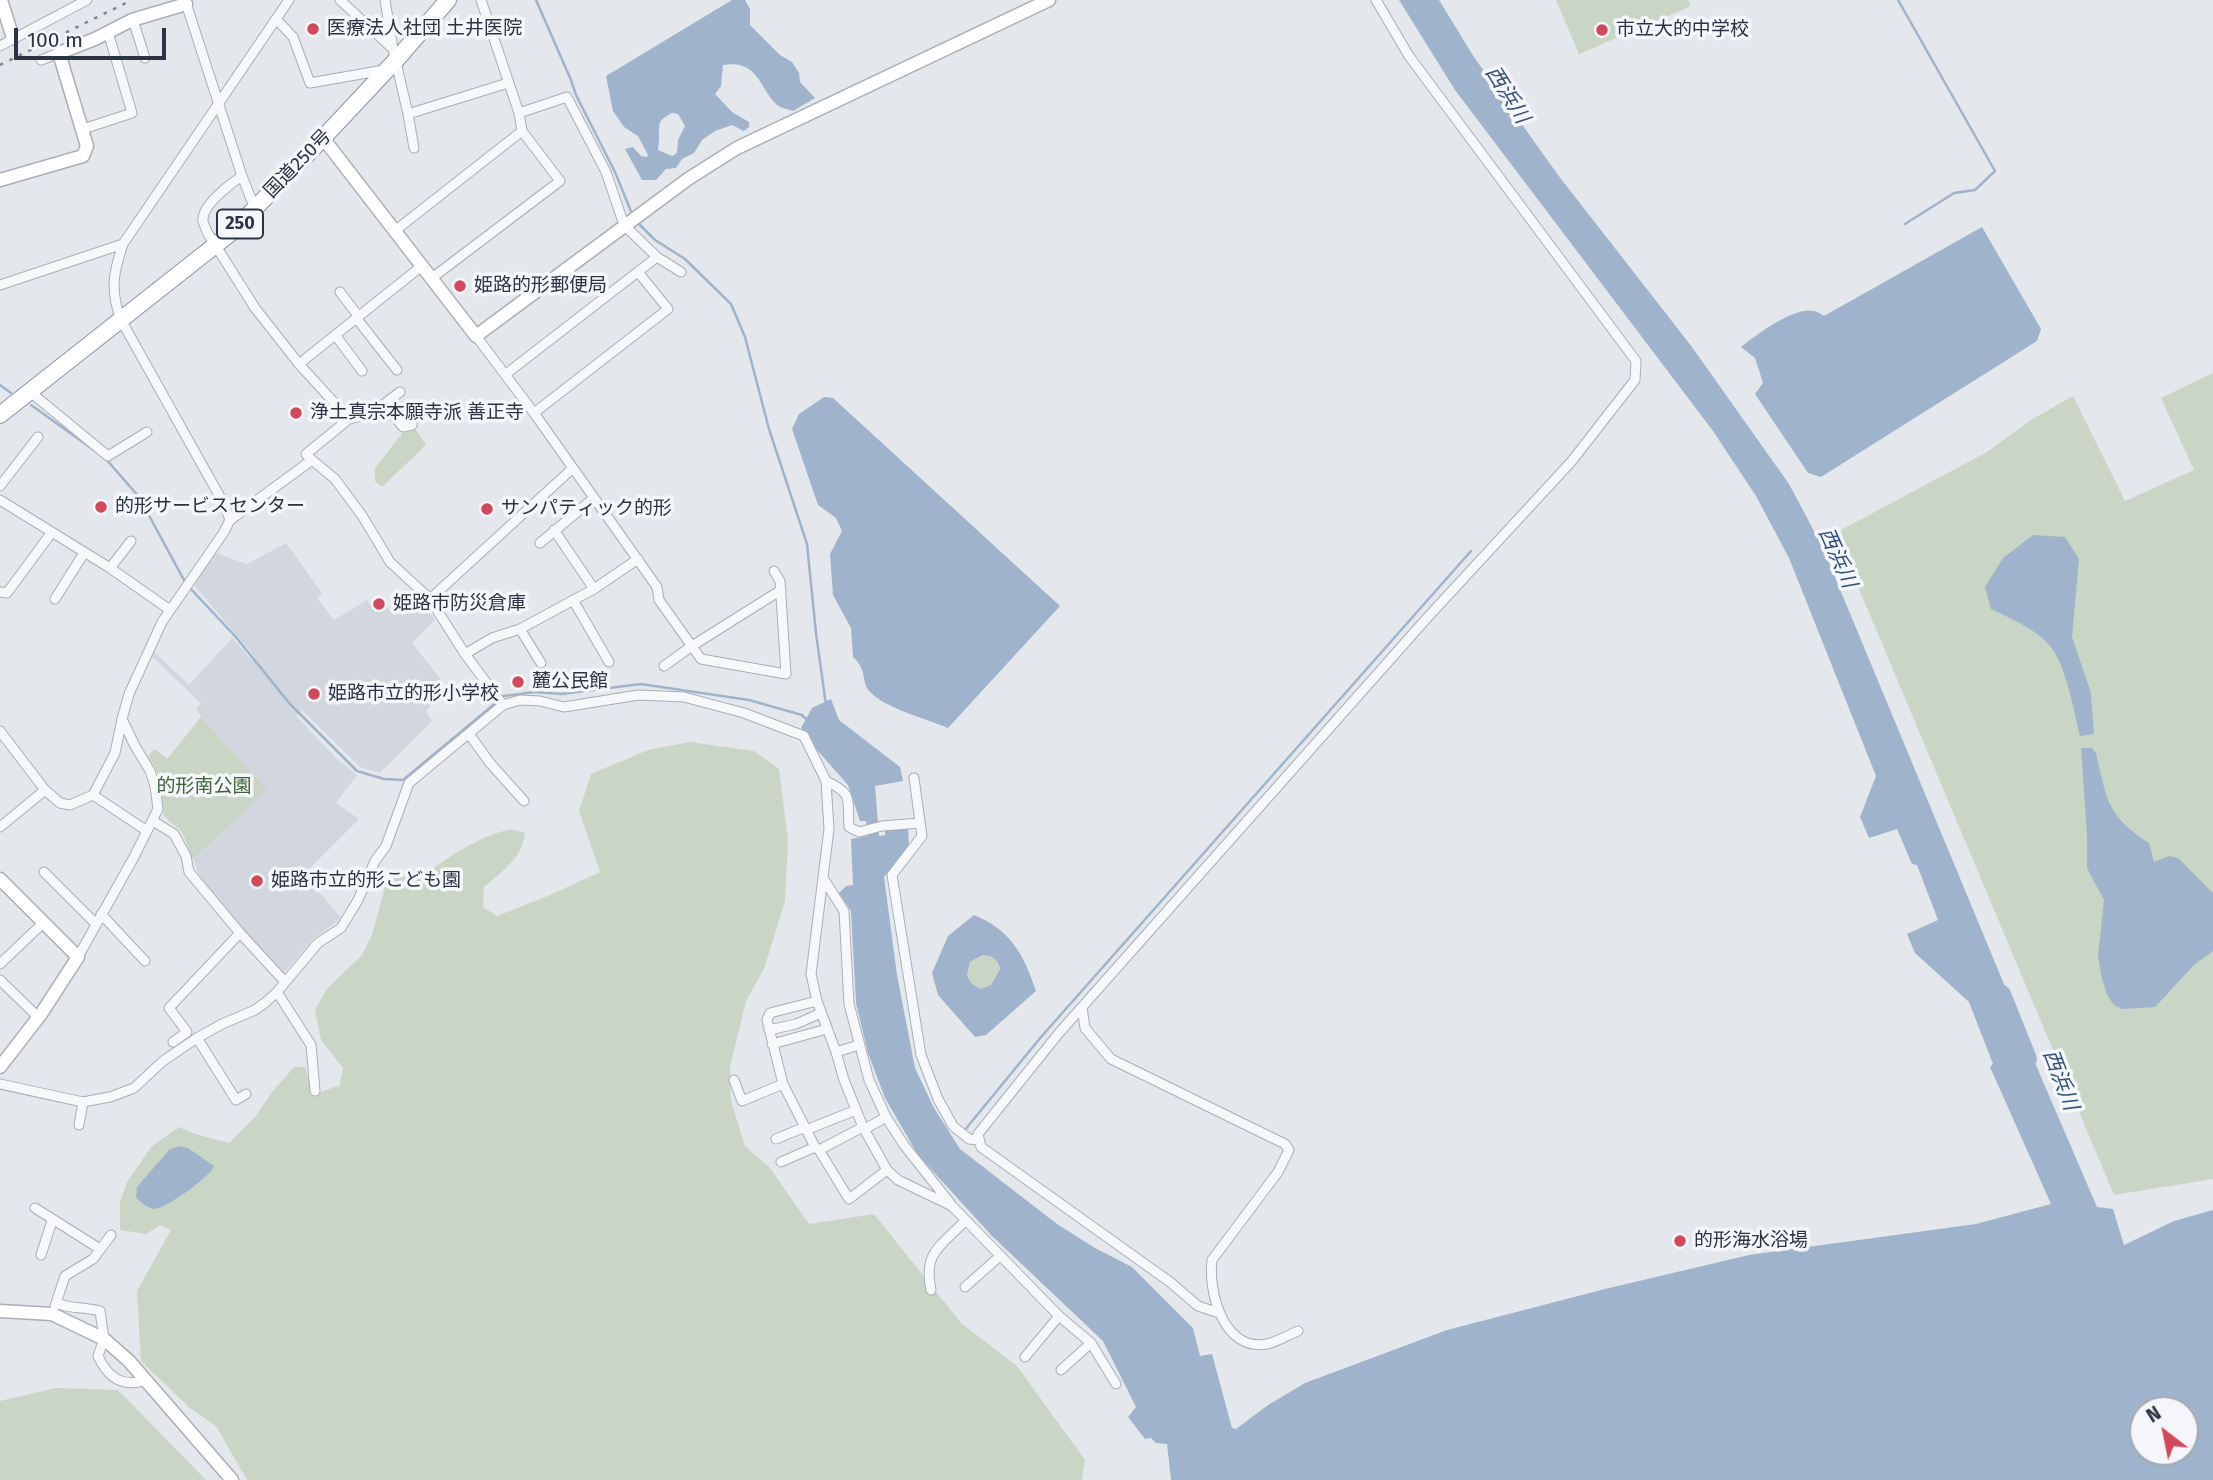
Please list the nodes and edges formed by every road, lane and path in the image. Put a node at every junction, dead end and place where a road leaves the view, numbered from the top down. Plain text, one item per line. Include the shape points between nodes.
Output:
1 (1, 0) edge
2 (87, 0) edge
3 (289, 0) edge
4 (385, 0) edge
5 (448, 0) edge
6 (481, 0) edge
7 (1049, 0) edge
8 (1376, 0) edge
9 (345, 1) edge
10 (186, 2) edge
11 (276, 19) junction
12 (133, 20) junction
13 (108, 32) junction
14 (13, 38) junction
15 (0, 46) edge
16 (59, 53) junction
17 (145, 58) dead end
18 (392, 59) junction
19 (41, 60) dead end
20 (508, 83) junction
21 (218, 106) junction
22 (519, 113) junction
23 (408, 114) junction
24 (83, 129) junction
25 (522, 131) junction
26 (323, 138) junction
27 (414, 148) dead end
28 (242, 176) junction
29 (0, 180) edge
30 (255, 209) junction
31 (631, 221) junction
32 (396, 230) junction
33 (123, 244) junction
34 (216, 246) junction
35 (657, 257) junction
36 (423, 265) junction
37 (638, 272) junction
38 (681, 272) dead end
39 (432, 278) junction
40 (0, 285) edge
41 (340, 292) dead end
42 (358, 318) junction
43 (121, 320) junction
44 (336, 336) junction
45 (476, 336) junction
46 (299, 364) junction
47 (397, 370) dead end
48 (362, 371) dead end
49 (506, 374) junction
50 (29, 391) junction
51 (400, 392) dead end
52 (384, 404) junction
53 (534, 413) junction
54 (0, 415) edge
55 (349, 419) junction
56 (412, 425) dead end
57 (147, 432) dead end
58 (38, 437) dead end
59 (312, 460) junction
60 (573, 468) junction
61 (0, 486) edge
62 (594, 498) junction
63 (0, 500) edge
64 (230, 520) junction
65 (554, 530) junction
66 (52, 532) junction
67 (131, 541) dead end
68 (540, 543) dead end
69 (84, 553) junction
70 (638, 559) junction
71 (110, 568) junction
72 (774, 571) dead end
73 (594, 589) junction
74 (781, 590) junction
75 (0, 592) edge
76 (55, 599) dead end
77 (429, 599) junction
78 (573, 600) junction
79 (170, 610) junction
80 (520, 629) junction
81 (692, 646) junction
82 (465, 654) junction
83 (609, 662) dead end
84 (541, 663) dead end
85 (664, 666) dead end
86 (503, 705) junction
87 (122, 719) junction
88 (0, 731) edge
89 (469, 734) junction
90 (914, 778) dead end
91 (826, 781) junction
92 (45, 790) junction
93 (93, 794) junction
94 (524, 801) dead end
95 (153, 821) junction
96 (920, 823) junction
97 (0, 827) edge
98 (147, 831) junction
99 (44, 872) dead end
100 (823, 878) junction
101 (0, 879) edge
102 (101, 914) junction
103 (43, 923) junction
104 (96, 924) junction
105 (240, 933) junction
106 (78, 957) junction
107 (145, 961) dead end
108 (0, 964) edge
109 (0, 980) edge
110 (285, 982) junction
111 (277, 992) junction
112 (817, 1001) junction
113 (1082, 1006) junction
114 (821, 1013) junction
115 (38, 1017) junction
116 (827, 1029) junction
117 (769, 1030) junction
118 (197, 1038) junction
119 (173, 1042) dead end
120 (772, 1044) junction
121 (859, 1045) junction
122 (836, 1052) junction
123 (0, 1067) edge
124 (734, 1080) dead end
125 (0, 1084) edge
126 (783, 1084) junction
127 (315, 1091) dead end
128 (246, 1094) dead end
129 (83, 1102) junction
130 (856, 1110) junction
131 (886, 1118) junction
132 (79, 1125) dead end
133 (806, 1128) junction
134 (864, 1128) junction
135 (776, 1139) dead end
136 (978, 1140) junction
137 (817, 1149) junction
138 (781, 1163) dead end
139 (887, 1170) junction
140 (953, 1206) junction
141 (35, 1208) dead end
142 (52, 1221) junction
143 (965, 1221) junction
144 (111, 1235) dead end
145 (100, 1249) junction
146 (41, 1255) dead end
147 (1000, 1256) junction
148 (965, 1287) dead end
149 (931, 1290) dead end
150 (54, 1308) junction
151 (0, 1311) edge
152 (1219, 1313) junction
153 (1059, 1316) junction
154 (1298, 1331) dead end
155 (104, 1339) junction
156 (1091, 1343) junction
157 (1024, 1357) dead end
158 (1061, 1370) dead end
159 (146, 1380) junction
160 (1116, 1384) dead end
161 (232, 1480) edge

1 - 14 street
2 - 14 street
3 - 11 street
4 - 18 street
5 - 18 highway, 国道250号 / 250
6 - 20 street
7 - 31 street via 737,148
8 - 113 street via 1409,56 1636,361 1635,380 1570,462
9 - 18 street
10 - 12 street
10 - 21 street
11 - 18 street via 293,37 310,83
11 - 21 street
12 - 13 street
12 - 17 street
13 - 16 street
13 - 24 street via 132,113
14 - 15 street
16 - 19 street
16 - 24 street
18 - 23 street
18 - 26 highway, 国道250号 / 250
20 - 22 street
20 - 23 street
21 - 28 street
21 - 33 street
22 - 25 street
22 - 31 street via 567,97
23 - 27 street
24 - 29 street via 87,146 83,156
25 - 32 street
25 - 39 street via 560,180
26 - 30 highway, 国道250号 / 250
26 - 32 street
28 - 30 street
28 - 34 street via 205,211 203,221
30 - 34 highway, 国道250号 / 250
31 - 35 street
31 - 45 street
32 - 36 street
33 - 40 street
33 - 43 street via 112,279
34 - 43 highway, 国道250号 / 250
34 - 46 street via 255,308
35 - 37 street
35 - 38 street
36 - 39 street
36 - 42 street
37 - 49 street
37 - 53 street via 668,309
39 - 45 street
41 - 42 street
42 - 44 street
42 - 47 street
43 - 50 highway, 国道250号 / 250
43 - 64 street
44 - 46 street
44 - 48 street
45 - 49 street
46 - 55 street
49 - 53 street
50 - 54 highway, 国道250号 / 250
50 - 57 street via 108,456
51 - 52 street
52 - 55 street via 370,414
52 - 56 street via 403,427
53 - 60 street
55 - 59 street via 306,454
58 - 61 street
59 - 64 street
59 - 77 street via 335,479 390,562
60 - 62 street
60 - 77 street
62 - 65 street
62 - 70 street
63 - 66 street
64 - 79 street
65 - 68 street
65 - 73 street
66 - 69 street
66 - 75 street via 7,593
67 - 71 street
69 - 71 street
69 - 76 street
70 - 73 street
70 - 81 street via 657,587 659,600
71 - 79 street
72 - 74 street
73 - 78 street
74 - 81 street
74 - 81 street via 786,674 701,659
77 - 82 street
78 - 80 street
78 - 83 street
79 - 87 street via 129,694
80 - 82 street
80 - 84 street
81 - 85 street
82 - 86 street
86 - 89 street
86 - 91 street via 520,700 564,707 638,695 684,697 804,736
87 - 93 street via 115,753
87 - 95 street via 155,786 158,809
88 - 92 street
89 - 94 street
89 - 110 street via 409,783 386,846 341,928 318,943
90 - 96 street
91 - 96 street via 848,796 849,827 859,832
91 - 100 street via 829,829
92 - 93 street via 60,803 70,804
92 - 97 street
93 - 98 street
95 - 98 street
95 - 105 street via 174,834 189,872
96 - 136 street via 922,836 892,875 921,1055 953,1126 969,1139
98 - 102 street
99 - 104 street
100 - 112 street via 811,974
100 - 121 street via 844,911 849,1004
101 - 103 street
102 - 104 street
102 - 107 street
103 - 106 street
103 - 108 street
104 - 106 street
105 - 110 street
105 - 119 street via 169,1008 187,1032
106 - 115 street
109 - 115 street
110 - 111 street
111 - 118 street via 255,1010
111 - 127 street via 311,1045
112 - 114 street
112 - 117 street via 770,1013
113 - 136 street via 1012,1090
113 - 152 street via 1085,1028 1111,1059 1275,1137 1289,1150 1278,1172 1212,1259 1212,1293
114 - 116 street
114 - 117 street
115 - 123 street
116 - 120 street
116 - 122 street
117 - 120 street
118 - 128 street via 236,1100
118 - 129 street via 134,1088
120 - 126 street
121 - 122 street
121 - 131 street
122 - 130 street
124 - 126 street via 742,1101
125 - 129 street
126 - 133 street
129 - 132 street
130 - 133 street
130 - 134 street
131 - 134 street
131 - 140 street
133 - 135 street
133 - 137 street
134 - 137 street
134 - 139 street
136 - 152 street via 981,1147 1198,1306
137 - 138 street
137 - 139 street via 849,1199
139 - 140 street via 898,1180
140 - 143 street
141 - 142 street
142 - 145 street
142 - 146 street
143 - 147 street
143 - 149 street via 929,1261
144 - 145 street
145 - 150 street via 93,1259 65,1276
147 - 148 street
147 - 153 street
150 - 151 street
150 - 155 street
150 - 155 street via 100,1311
152 - 154 street via 1245,1342 1266,1344
153 - 156 street
153 - 157 street
155 - 159 street
155 - 159 street via 99,1356 105,1371 122,1383
156 - 158 street
156 - 160 street
159 - 161 street

